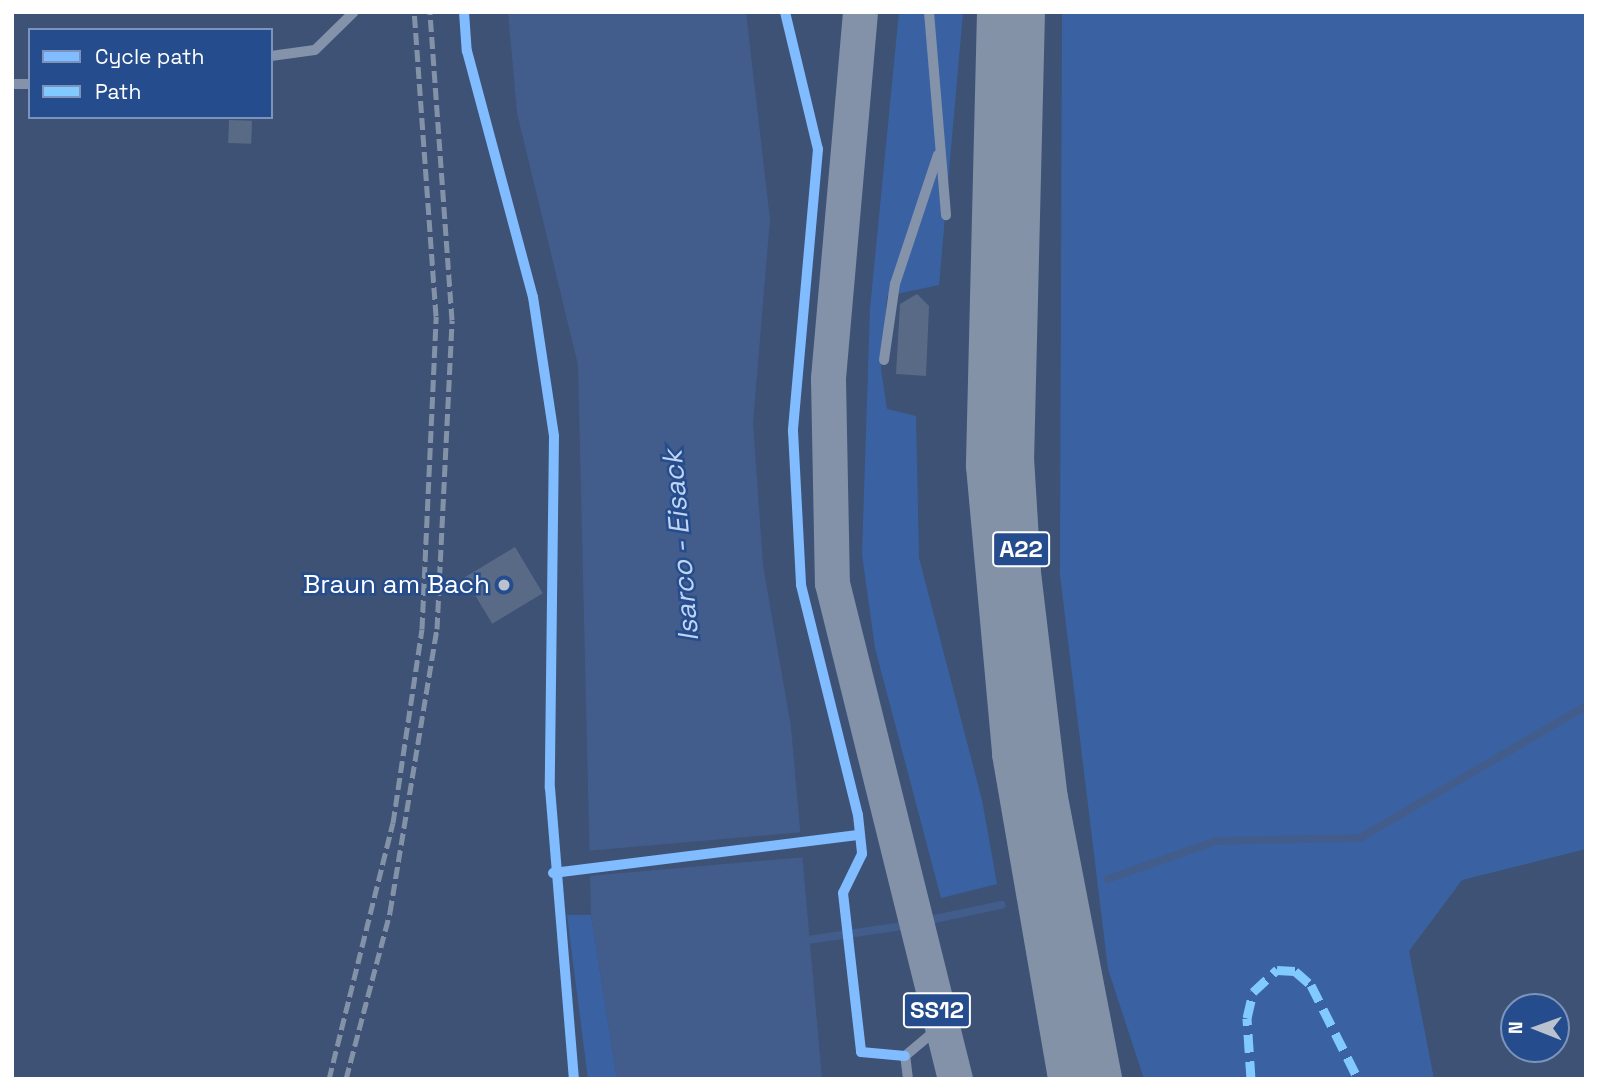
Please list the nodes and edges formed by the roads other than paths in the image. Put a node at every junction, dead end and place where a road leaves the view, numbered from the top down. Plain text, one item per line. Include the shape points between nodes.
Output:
1 (354, 12) edge
2 (860, 12) edge
3 (929, 12) edge
4 (996, 12) edge
5 (1026, 12) edge
6 (273, 56) edge
7 (938, 155) junction
8 (946, 215) dead end
9 (884, 360) dead end
10 (941, 1026) junction
11 (908, 1079) edge
12 (955, 1079) edge
13 (1067, 1079) edge
14 (1103, 1079) edge

1 - 6 lane via 316,50
2 - 10 main road, SS12 via 828,380 826,493 832,583 847,660
3 - 7 lane
4 - 13 highway, A22 via 985,466 1011,754
5 - 14 highway, A22 via 1015,458 1022,573 1049,798
7 - 8 lane
7 - 9 lane via 895,284
10 - 11 lane via 905,1056
10 - 12 main road, SS12

